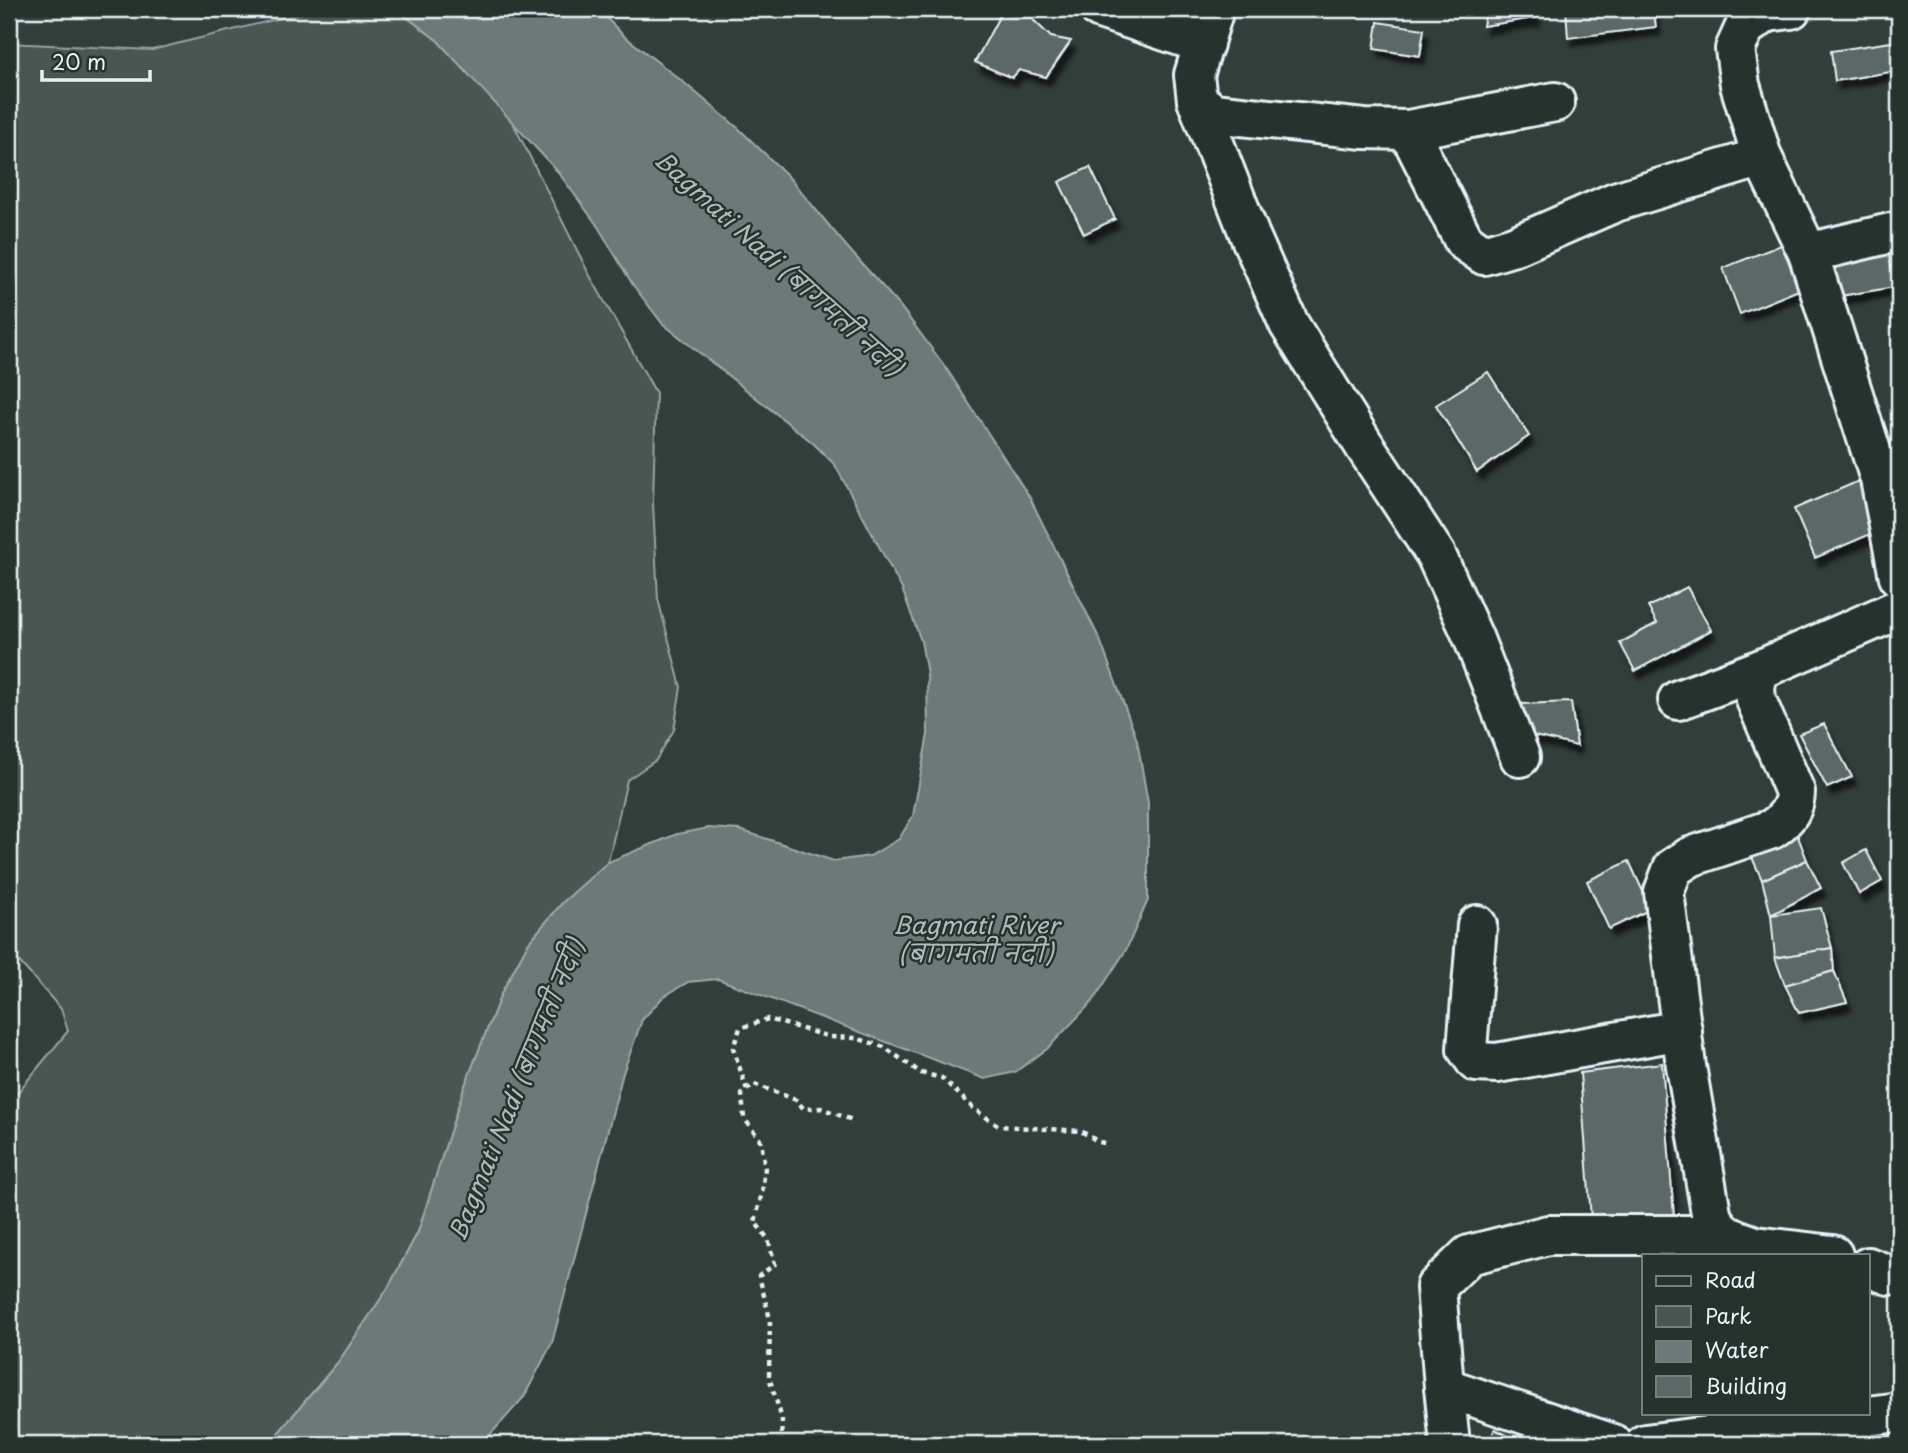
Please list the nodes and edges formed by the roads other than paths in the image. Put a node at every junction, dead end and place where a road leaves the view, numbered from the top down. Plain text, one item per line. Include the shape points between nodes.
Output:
1 (1100, 9) edge
2 (1791, 9) edge
3 (1209, 26) edge
4 (1197, 100) junction
5 (1555, 102) dead end
6 (1408, 130) junction
7 (1762, 156) junction
8 (1899, 231) edge
9 (1808, 253) junction
10 (1899, 577) edge
11 (1899, 609) edge
12 (1759, 670) junction
13 (1678, 700) dead end
14 (1520, 757) dead end
15 (1477, 925) dead end
16 (1682, 1030) junction
17 (1725, 1235) junction
18 (1824, 1254) edge
19 (1870, 1268) edge
20 (1899, 1273) edge
21 (1444, 1387) junction
22 (1899, 1412) edge
23 (1450, 1444) edge
24 (1613, 1444) edge
25 (1645, 1444) edge

1 - 3 street
2 - 7 street via 1767,12 1745,27 1735,49 1740,85
3 - 4 street via 1194,75
4 - 6 street via 1213,113
4 - 14 street via 1289,324 1436,555
5 - 6 street
6 - 7 street via 1464,241 1484,255 1615,202
7 - 9 street
8 - 9 street
9 - 10 street via 1880,479
11 - 12 street
12 - 13 street
12 - 16 street via 1756,701 1795,792 1795,804 1772,829 1690,857 1673,868 1664,892
15 - 16 street via 1466,1049 1476,1062 1497,1063
16 - 17 street via 1712,1219
17 - 18 street via 1755,1246
17 - 21 street via 1548,1235 1469,1255 1436,1287
19 - 20 street via 1889,1275
21 - 23 street
21 - 24 street
22 - 25 street

